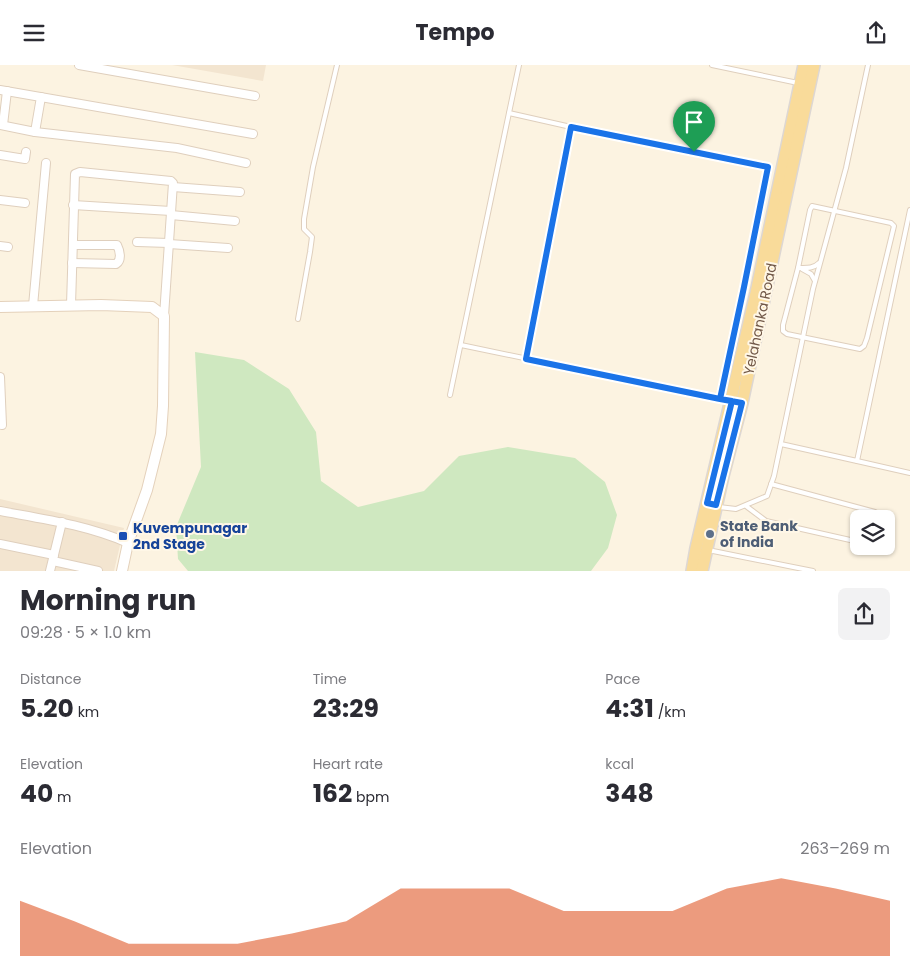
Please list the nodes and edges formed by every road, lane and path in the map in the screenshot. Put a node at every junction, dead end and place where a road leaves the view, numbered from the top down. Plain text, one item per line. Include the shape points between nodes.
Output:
1 (79, 65) edge
2 (337, 65) edge
3 (519, 65) edge
4 (712, 65) edge
5 (747, 65) edge
6 (804, 65) edge
7 (814, 65) edge
8 (868, 65) edge
9 (745, 72) junction
10 (800, 83) junction
11 (4, 90) edge
12 (255, 96) dead end
13 (41, 97) junction
14 (509, 113) junction
15 (2, 125) edge
16 (571, 127) junction
17 (35, 131) junction
18 (252, 134) dead end
19 (26, 152) dead end
20 (0, 155) edge
21 (46, 163) dead end
22 (246, 163) dead end
23 (173, 187) junction
24 (240, 192) dead end
25 (0, 200) edge
26 (25, 203) dead end
27 (73, 205) junction
28 (834, 210) junction
29 (171, 213) junction
30 (910, 213) edge
31 (235, 221) dead end
32 (137, 242) dead end
33 (169, 244) junction
34 (73, 245) junction
35 (228, 248) dead end
36 (820, 261) junction
37 (72, 263) junction
38 (798, 268) junction
39 (815, 282) junction
40 (71, 305) junction
41 (34, 306) junction
42 (0, 307) edge
43 (164, 316) junction
44 (298, 319) dead end
45 (803, 337) junction
46 (461, 345) junction
47 (526, 359) junction
48 (0, 377) edge
49 (450, 395) dead end
50 (720, 399) junction
51 (737, 402) junction
52 (2, 425) dead end
53 (781, 444) junction
54 (857, 461) junction
55 (910, 473) edge
56 (771, 484) junction
57 (712, 505) junction
58 (746, 506) junction
59 (868, 510) edge
60 (0, 511) edge
61 (62, 522) junction
62 (850, 540) edge
63 (128, 543) junction
64 (0, 544) edge
65 (706, 550) junction
66 (53, 558) junction
67 (50, 571) edge
68 (98, 571) edge
69 (122, 571) edge
70 (692, 571) edge
71 (702, 571) edge
72 (813, 571) edge

1 - 12 street
2 - 44 lane via 304,219 304,229 312,237
3 - 14 lane
4 - 9 lane
5 - 9 lane
6 - 10 main road, Yelahanka Road
7 - 51 main road, Yelahanka Road
8 - 28 lane
9 - 10 lane
10 - 51 main road, Yelahanka Road
11 - 13 street
11 - 15 street
13 - 17 street
13 - 18 street
14 - 16 lane
14 - 46 lane
15 - 17 street
16 - 47 lane
16 - 50 lane via 768,167
17 - 22 street via 177,148
19 - 20 street via 25,159
21 - 41 street
23 - 24 street
23 - 27 street via 171,181 77,172
23 - 29 street
25 - 26 street
27 - 29 street
27 - 34 street
28 - 36 lane
28 - 38 lane via 812,206
28 - 45 lane via 891,223 894,226 890,244 864,346 853,348
29 - 31 street
29 - 33 street
30 - 54 lane
32 - 33 street
33 - 35 street
33 - 43 street
34 - 37 street
34 - 37 street via 117,245 120,260 116,264
36 - 38 lane via 815,266
36 - 39 lane
37 - 40 street
38 - 39 lane via 811,274
38 - 45 lane via 783,331
39 - 45 lane
40 - 41 street
40 - 43 street via 152,307
41 - 42 street
43 - 63 street via 161,434 147,490
45 - 53 lane
46 - 47 lane
46 - 49 lane
47 - 50 lane
48 - 52 street
50 - 51 lane
51 - 57 main road, Yelahanka Road
53 - 54 lane
53 - 56 lane
54 - 55 lane
56 - 58 lane via 767,496
56 - 59 lane
57 - 58 lane via 728,509
57 - 65 main road, Yelahanka Road
57 - 70 main road, Yelahanka Road
58 - 62 lane via 766,521
60 - 61 street
61 - 63 street via 108,534
61 - 66 street
63 - 69 street
64 - 66 street
65 - 71 main road, Yelahanka Road
65 - 72 lane
66 - 67 street
66 - 68 street

